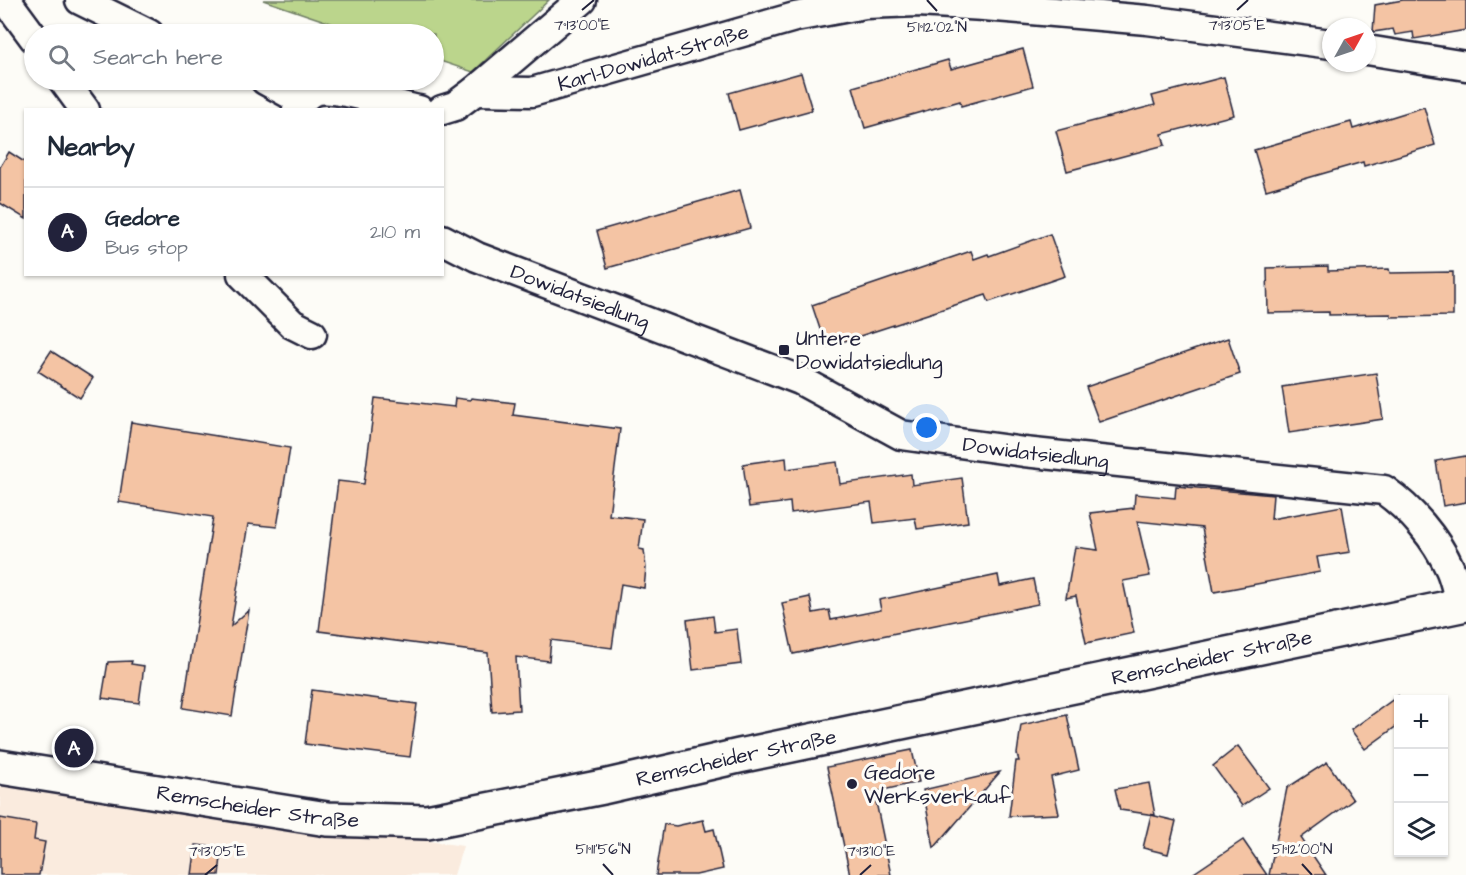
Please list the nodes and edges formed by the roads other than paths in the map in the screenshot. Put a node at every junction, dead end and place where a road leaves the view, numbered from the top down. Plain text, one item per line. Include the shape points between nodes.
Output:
1 (6, 0) edge
2 (80, 0) edge
3 (582, 0) edge
4 (24, 24) edge
5 (129, 24) edge
6 (1322, 43) edge
7 (1376, 51) edge
8 (1466, 66) edge
9 (70, 90) edge
10 (279, 90) edge
11 (322, 90) edge
12 (336, 90) edge
13 (475, 91) junction
14 (299, 105) edge
15 (84, 108) edge
16 (407, 108) edge
17 (444, 109) edge
18 (444, 240) edge
19 (244, 276) edge
20 (312, 334) dead end
21 (1463, 604) edge
22 (0, 767) edge

1 - 4 street
2 - 5 street
3 - 13 street
6 - 13 street, Karl-Dowidat-Straße via 984,6 865,4 795,17 532,92
7 - 8 street
9 - 15 street
10 - 14 street
11 - 14 street via 313,91
12 - 16 street
13 - 17 street
18 - 21 street, Dowidatsiedlung via 477,257 800,380 901,435 1384,490 1403,504 1434,541
19 - 20 street via 292,324
21 - 22 main road, Remscheider Straße via 427,822 327,819

